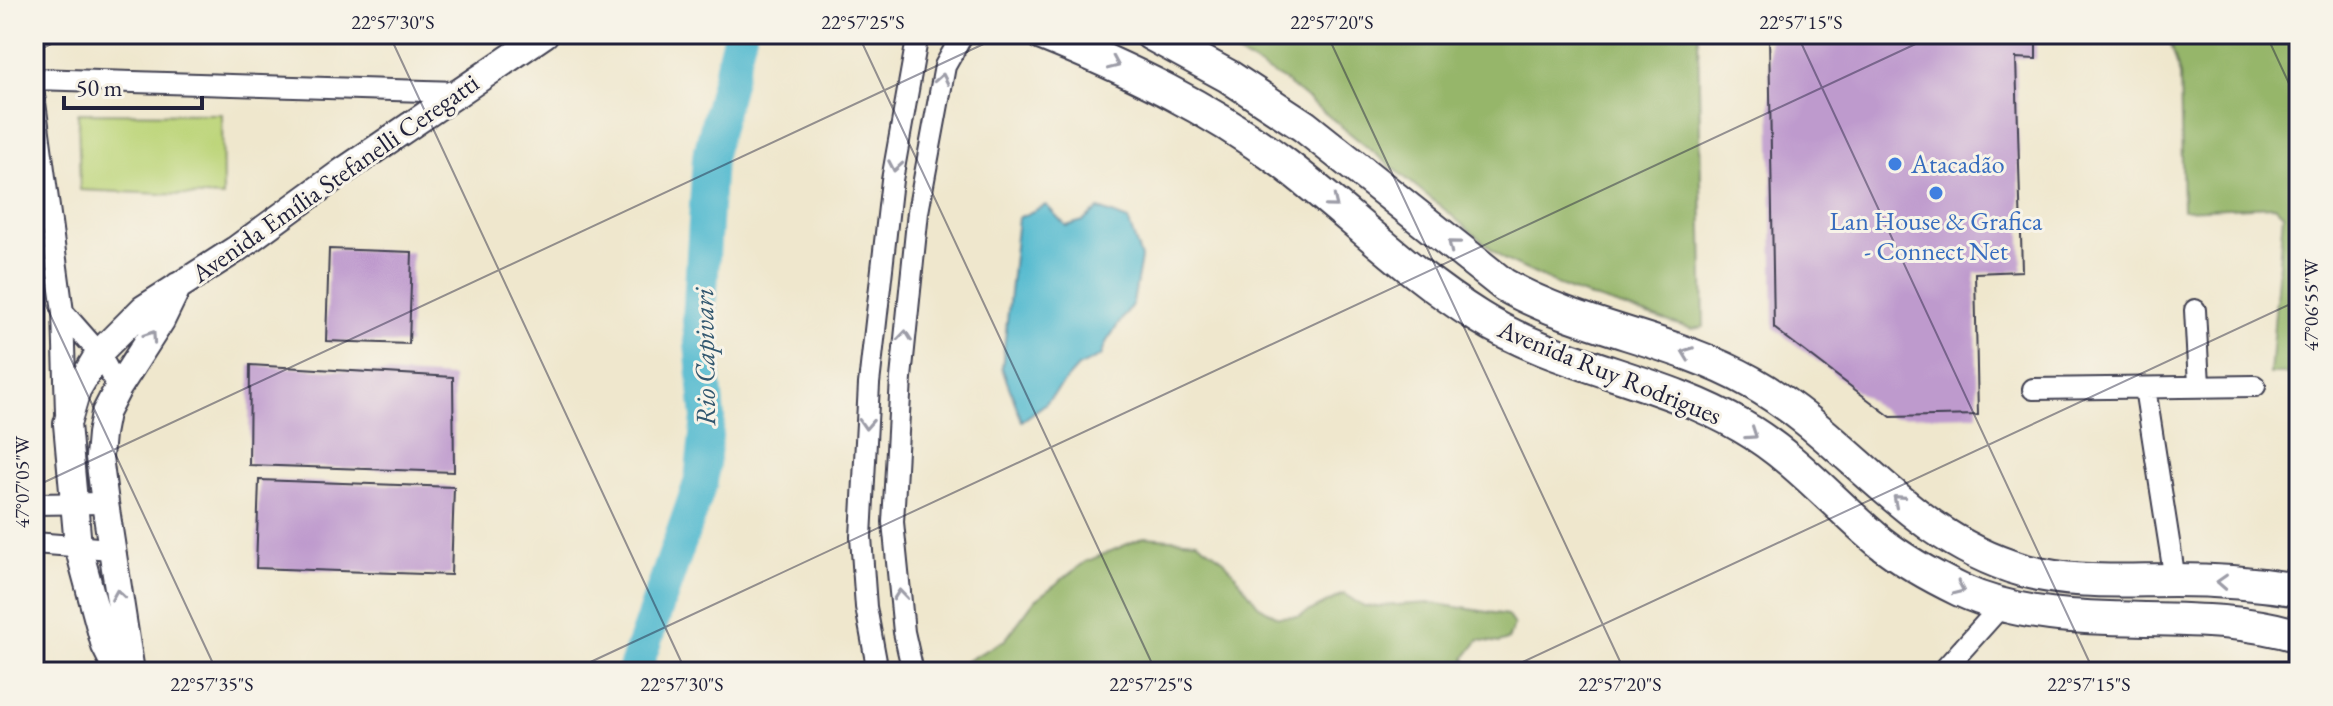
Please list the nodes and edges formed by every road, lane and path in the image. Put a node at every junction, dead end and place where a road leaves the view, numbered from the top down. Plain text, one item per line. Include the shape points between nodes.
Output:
1 (918, 34) edge
2 (963, 34) edge
3 (1042, 34) edge
4 (1151, 34) edge
5 (539, 37) edge
6 (34, 79) edge
7 (458, 92) junction
8 (34, 95) edge
9 (178, 286) junction
10 (2195, 310) dead end
11 (63, 312) junction
12 (99, 353) junction
13 (2199, 385) junction
14 (2255, 386) dead end
15 (118, 388) junction
16 (2145, 388) junction
17 (2033, 389) dead end
18 (67, 424) junction
19 (74, 503) junction
20 (105, 503) junction
21 (34, 504) edge
22 (34, 543) edge
23 (78, 546) junction
24 (111, 549) junction
25 (2175, 580) junction
26 (2299, 590) edge
27 (2003, 604) junction
28 (904, 632) junction
29 (2299, 636) edge
30 (873, 643) junction
31 (118, 672) edge
32 (131, 672) edge
33 (878, 672) edge
34 (913, 672) edge
35 (1942, 672) edge

1 -> 30 street via 892,180 869,384 861,537
28 -> 2 street via 893,522 901,378 918,212 945,66
3 -> 27 main road, Avenida Ruy Rodrigues via 1145,78 1233,129 1480,318 1544,350 1702,405 1745,428 1897,554 1964,592
25 -> 4 main road, Avenida Ruy Rodrigues via 2052,577 1967,548 1908,509 1775,396 1685,352 1541,304 1504,285 1304,126
5 - 7 street, Avenida Emília Stefanelli Ceregatti
6 - 7 street
7 - 9 street, Avenida Emília Stefanelli Ceregatti
8 - 11 street, Avenida Emília Stefanelli Ceregatti
9 - 12 street, Avenida Emília Stefanelli Ceregatti via 143,309
15 -> 9 street, Avenida Emília Stefanelli Ceregatti
10 - 13 street
11 - 12 street
11 - 18 street, Avenida Emília Stefanelli Ceregatti
12 - 15 street
12 - 18 street, Avenida Emília Stefanelli Ceregatti via 77,390
13 - 14 street
13 - 16 street
15 - 20 street, Avenida Emília Stefanelli Ceregatti via 101,434
16 - 17 street
16 - 25 street
18 - 19 street, Avenida Emília Stefanelli Ceregatti
19 - 20 street
19 - 21 street
19 - 23 street, Avenida Emília Stefanelli Ceregatti
20 - 24 street, Avenida Emília Stefanelli Ceregatti
22 - 23 street
23 - 24 street
23 - 31 street, Avenida Emília Stefanelli Ceregatti via 105,646
32 -> 24 street, Avenida Emília Stefanelli Ceregatti
26 -> 25 main road, Avenida Ruy Rodrigues
27 - 29 main road, Avenida Ruy Rodrigues via 2072,617 2220,620
27 - 35 street
28 - 30 street
28 - 34 street
30 - 33 street

